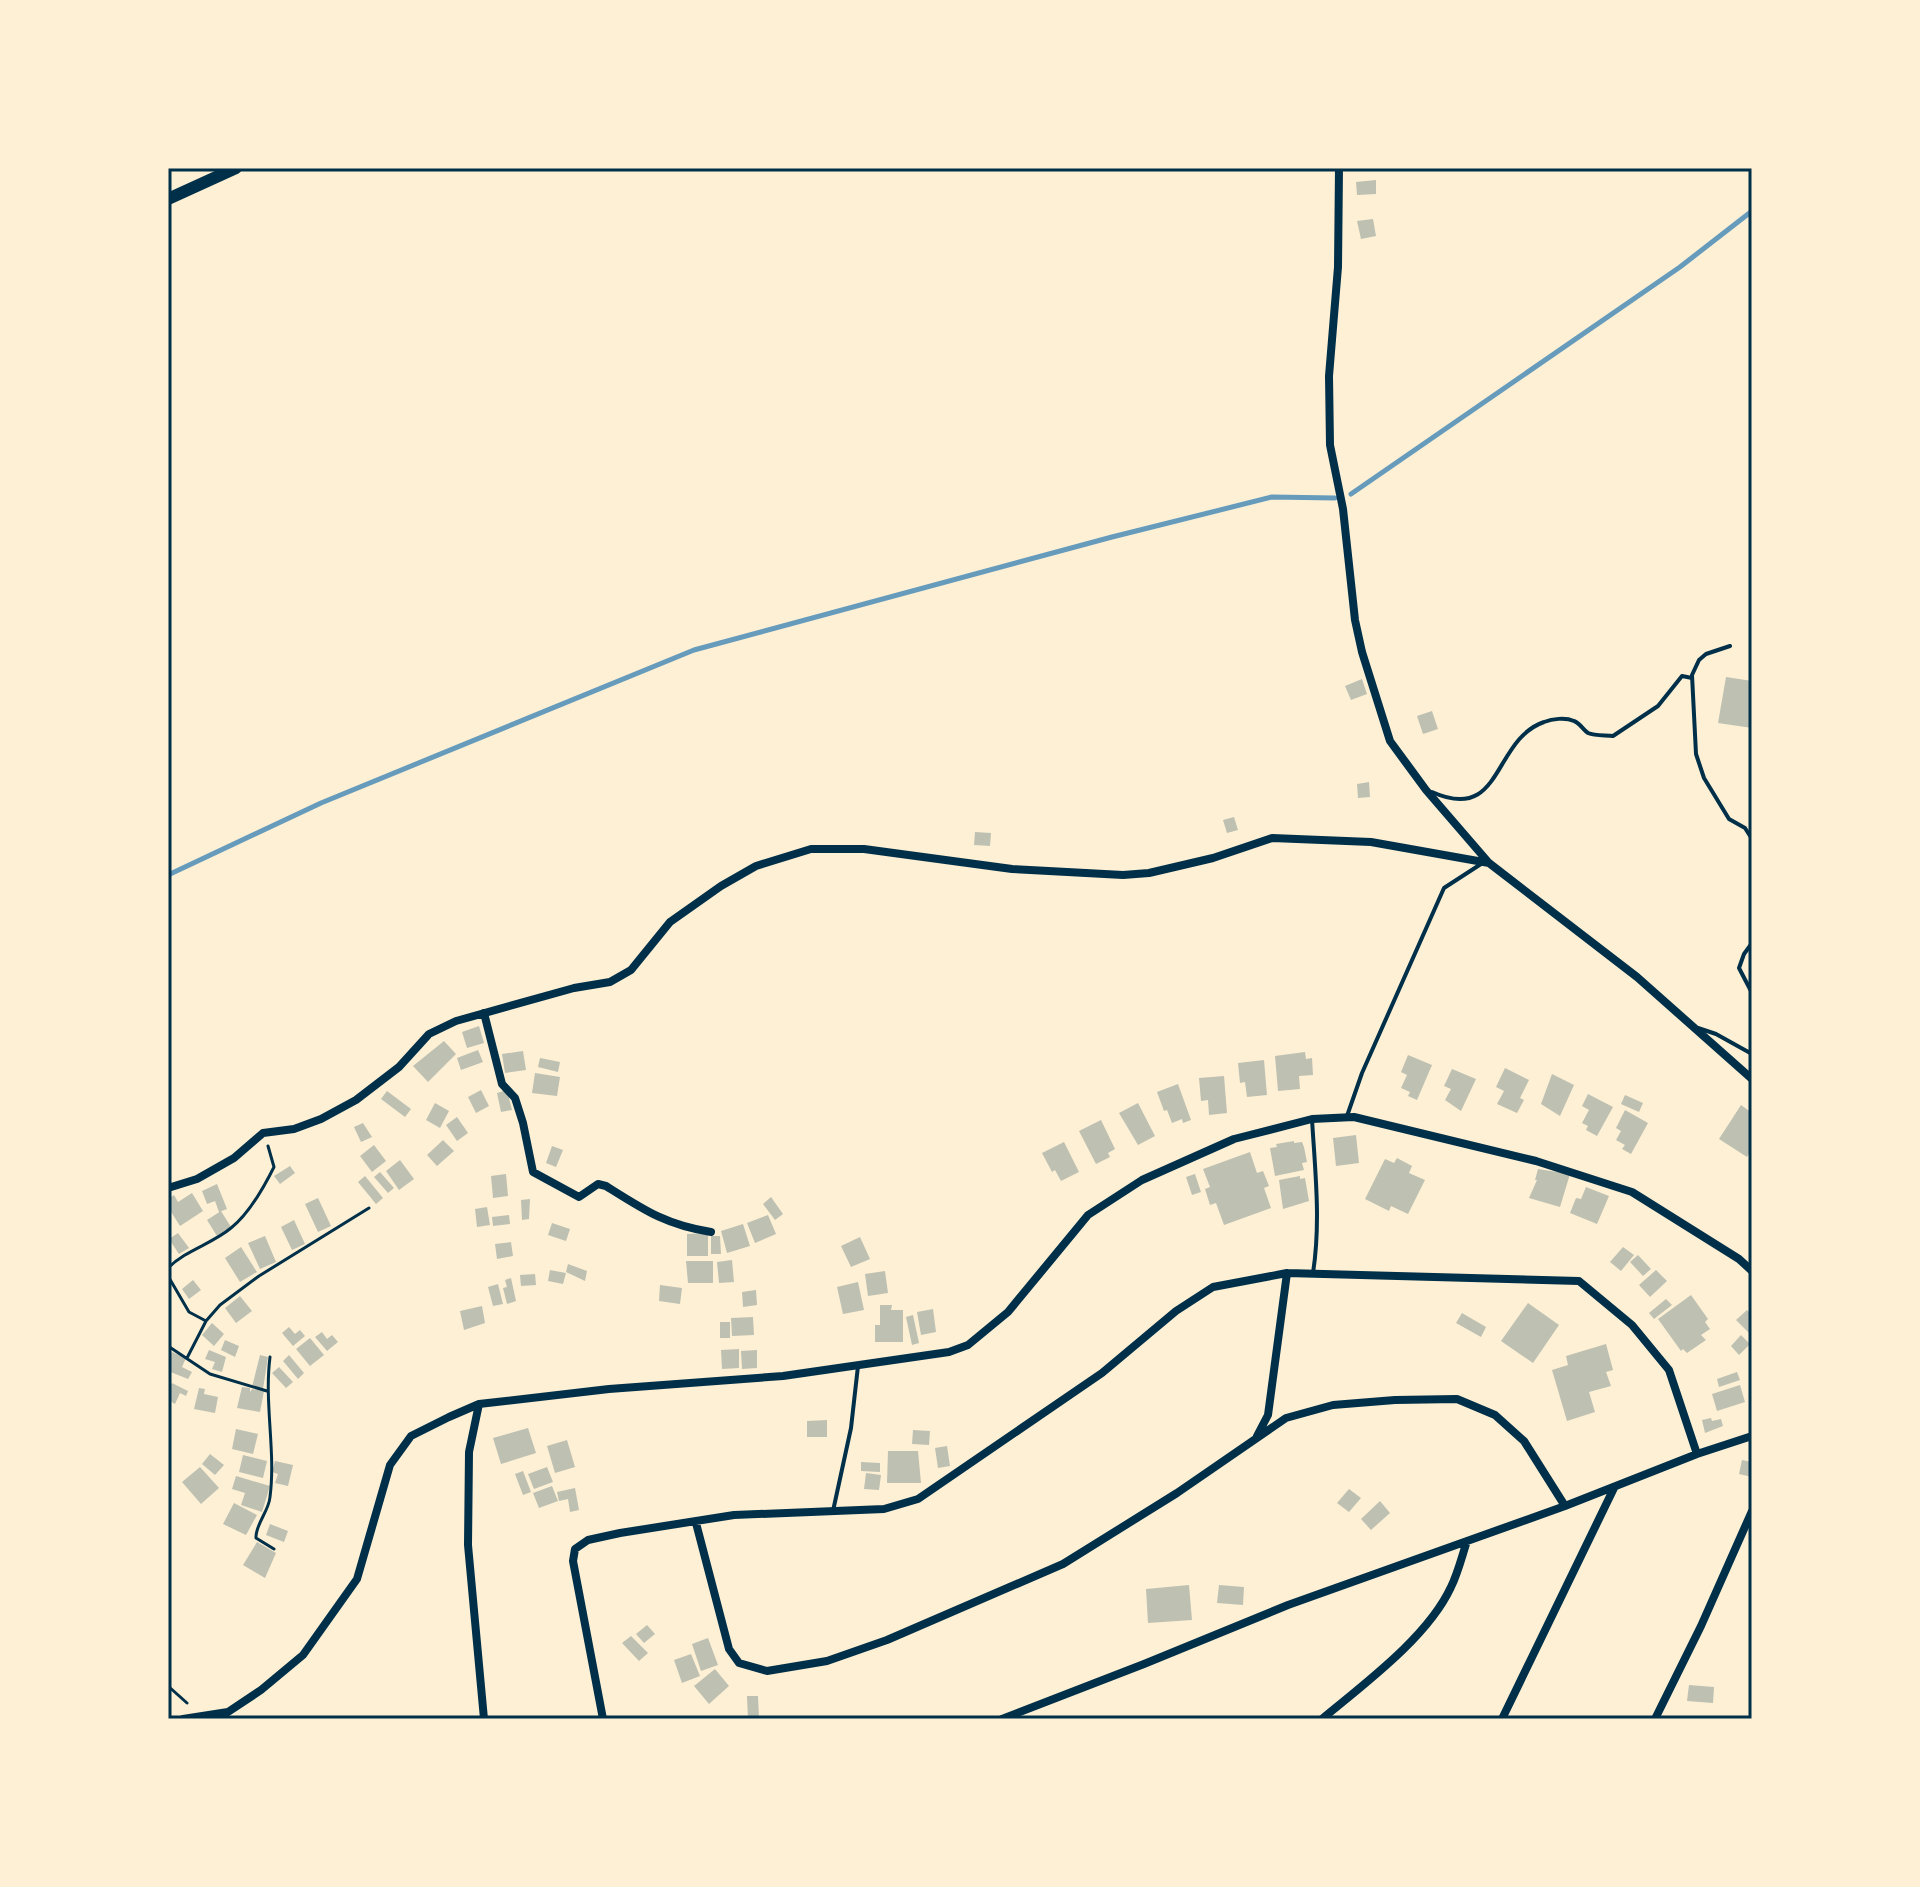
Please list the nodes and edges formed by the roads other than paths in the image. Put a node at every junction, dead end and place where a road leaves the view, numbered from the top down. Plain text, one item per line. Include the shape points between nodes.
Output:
1 (236, 168) edge
2 (1339, 168) edge
3 (168, 199) edge
4 (1730, 646) dead end
5 (1692, 678) junction
6 (1426, 790) junction
7 (1752, 839) edge
8 (1487, 863) junction
9 (1752, 943) edge
10 (1752, 993) edge
11 (484, 1013) junction
12 (1692, 1026) junction
13 (1752, 1054) edge
14 (1752, 1079) edge
15 (1347, 1118) junction
16 (1312, 1119) junction
17 (168, 1188) edge
18 (711, 1232) dead end
19 (1752, 1271) edge
20 (1287, 1273) junction
21 (1312, 1273) junction
22 (858, 1364) junction
23 (479, 1404) junction
24 (1268, 1415) junction
25 (1286, 1418) junction
26 (1752, 1436) edge
27 (1255, 1439) junction
28 (1697, 1454) junction
29 (1614, 1488) junction
30 (1565, 1506) junction
31 (1752, 1511) edge
32 (833, 1512) junction
33 (696, 1523) junction
34 (1467, 1541) junction
35 (183, 1719) edge
36 (484, 1719) edge
37 (603, 1719) edge
38 (1002, 1719) edge
39 (1322, 1719) edge
40 (1502, 1719) edge
41 (1655, 1719) edge

1 - 3 main road
2 - 6 street via 1330,445 1362,652 1390,741
4 - 5 lane via 1706,654
5 - 6 lane via 1682,676 1658,706 1613,736 1588,733 1575,721 1560,719 1526,731 1483,793 1447,799
5 - 7 lane via 1696,754 1704,778 1729,819
6 - 8 street
8 - 11 street via 1371,842 1272,838 1213,858 1123,875 1012,869 864,849 811,849 756,866 721,886 670,922 631,970 610,982
8 - 12 street via 1637,977
8 - 15 lane via 1444,888
9 - 10 lane via 1739,968
11 - 17 street via 429,1034 399,1067 356,1100 294,1129 263,1133 222,1165
11 - 18 street via 502,1084 515,1098 523,1123 533,1172 579,1197 598,1184 606,1186 656,1217
12 - 13 lane
12 - 14 street
15 - 16 street
15 - 19 street via 1536,1161 1632,1192
16 - 21 lane via 1317,1198
16 - 22 street via 1234,1139 1128,1188 1088,1215 1008,1312 968,1345 936,1355
20 - 21 street
20 - 24 street
20 - 32 street via 1213,1287 1102,1373 918,1499 884,1509
21 - 28 street via 1579,1281 1632,1325 1669,1370
22 - 23 street via 783,1376
22 - 32 lane
23 - 35 street via 411,1436 390,1465 357,1579 303,1655 228,1712
23 - 36 street via 469,1452 468,1545
24 - 25 street
24 - 27 street
25 - 27 street
25 - 30 street via 1333,1405 1457,1399 1495,1415 1524,1441
26 - 28 street
27 - 33 street via 1063,1564 887,1640 827,1661 767,1671 739,1663 729,1649
28 - 29 street
29 - 30 street
29 - 40 street
30 - 34 street
31 - 41 street
32 - 33 street via 734,1515
33 - 37 street via 620,1533 588,1540 575,1549
34 - 38 street via 1288,1605
34 - 39 street via 1451,1588 1428,1621 1388,1664

